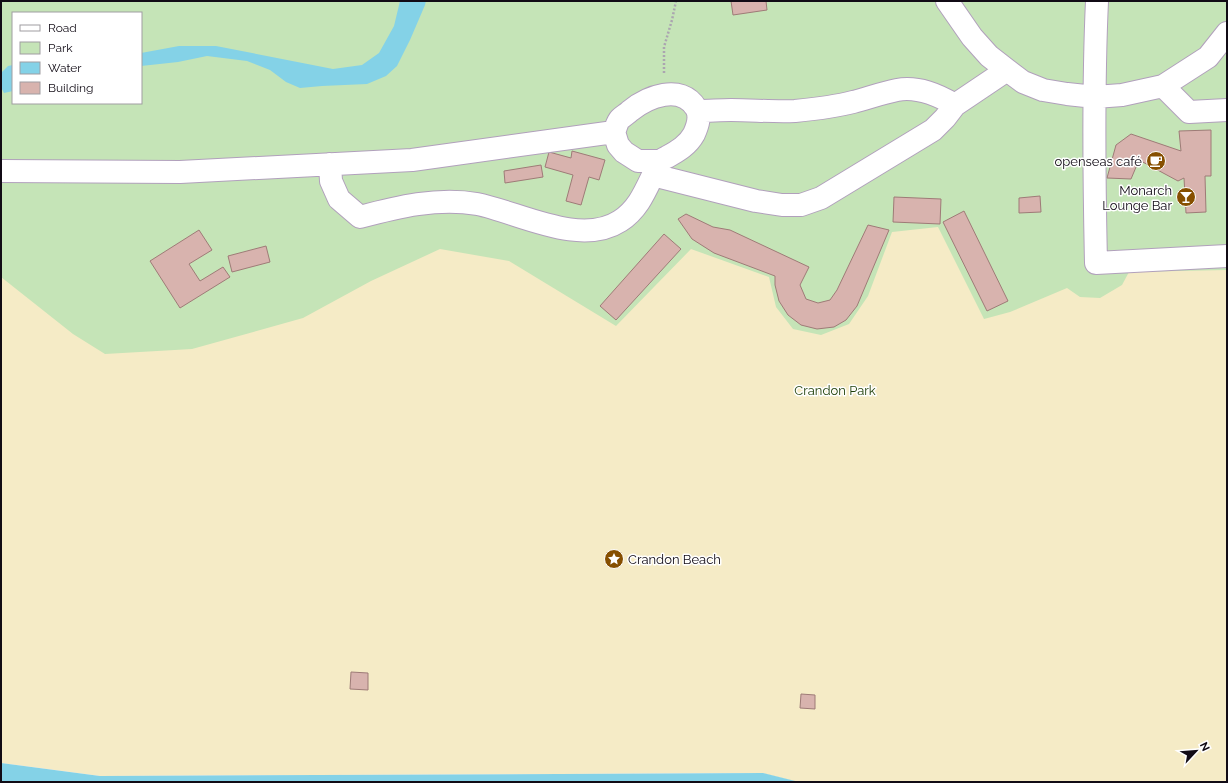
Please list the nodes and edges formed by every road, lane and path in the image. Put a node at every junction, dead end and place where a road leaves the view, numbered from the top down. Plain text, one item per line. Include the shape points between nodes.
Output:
1 (676, 1) edge
2 (947, 1) edge
3 (1097, 1) edge
4 (1227, 33) edge
5 (1007, 70) junction
6 (1163, 86) junction
7 (664, 95) junction
8 (1094, 97) junction
9 (955, 105) junction
10 (1227, 110) edge
11 (698, 111) junction
12 (614, 132) junction
13 (330, 164) junction
14 (656, 168) junction
15 (1, 171) edge
16 (1227, 256) edge

1 - 7 path via 664,47
2 - 5 lane via 972,37 989,56
3 - 8 lane
4 - 6 lane via 1208,57
5 - 8 lane via 1023,82 1043,90
5 - 9 lane
6 - 8 lane via 1122,95
6 - 10 lane via 1189,112
7 - 11 lane via 683,96 693,103
7 - 12 lane via 649,99 634,108 620,119
8 - 16 lane via 1096,263
9 - 11 lane via 929,93 898,90 823,108 793,111
9 - 14 lane via 933,130 821,198 801,205 756,201
11 - 14 lane via 699,120 694,135 685,146
12 - 13 lane via 412,160
12 - 14 lane via 618,145 624,152
13 - 14 lane via 331,181 339,199 360,217 394,208 446,202 476,204 548,225 581,230 604,228 619,222 634,210
13 - 15 lane via 180,172

